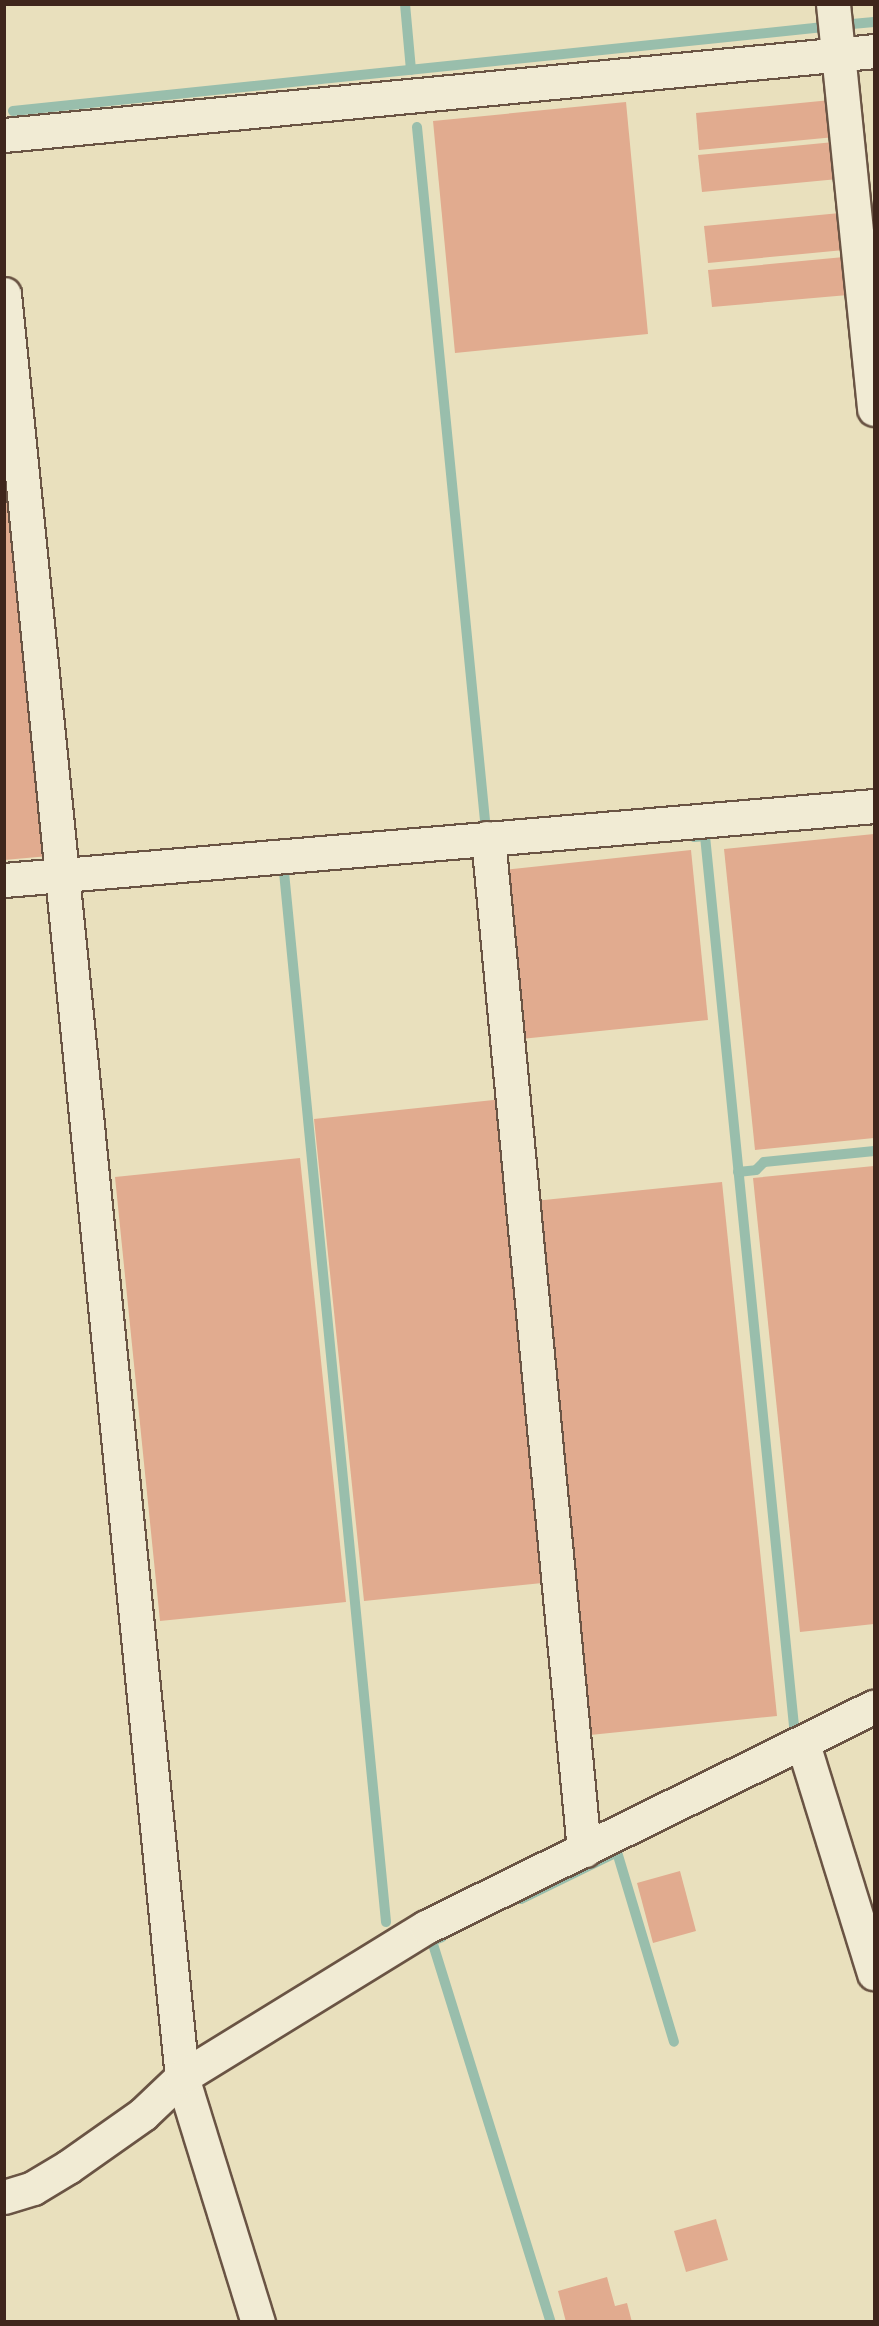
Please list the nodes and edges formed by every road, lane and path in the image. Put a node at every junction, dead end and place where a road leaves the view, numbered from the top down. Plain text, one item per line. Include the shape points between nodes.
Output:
1 (833, 4) edge
2 (874, 51) edge
3 (837, 55) junction
4 (4, 135) edge
5 (4, 294) edge
6 (874, 409) edge
7 (874, 806) edge
8 (488, 838) junction
9 (64, 873) junction
10 (4, 880) edge
11 (874, 1707) edge
12 (803, 1744) junction
13 (584, 1850) junction
14 (874, 1973) edge
15 (182, 2077) junction
16 (4, 2198) edge
17 (258, 2322) edge

1 - 3 street
2 - 3 street
3 - 4 street
3 - 6 street
5 - 9 street
7 - 8 street
8 - 9 street
8 - 13 street
9 - 10 street
9 - 15 street
11 - 12 street
12 - 13 street
12 - 14 street
13 - 15 street via 426,1927
15 - 16 street via 143,2114 68,2167 33,2188
15 - 17 street

